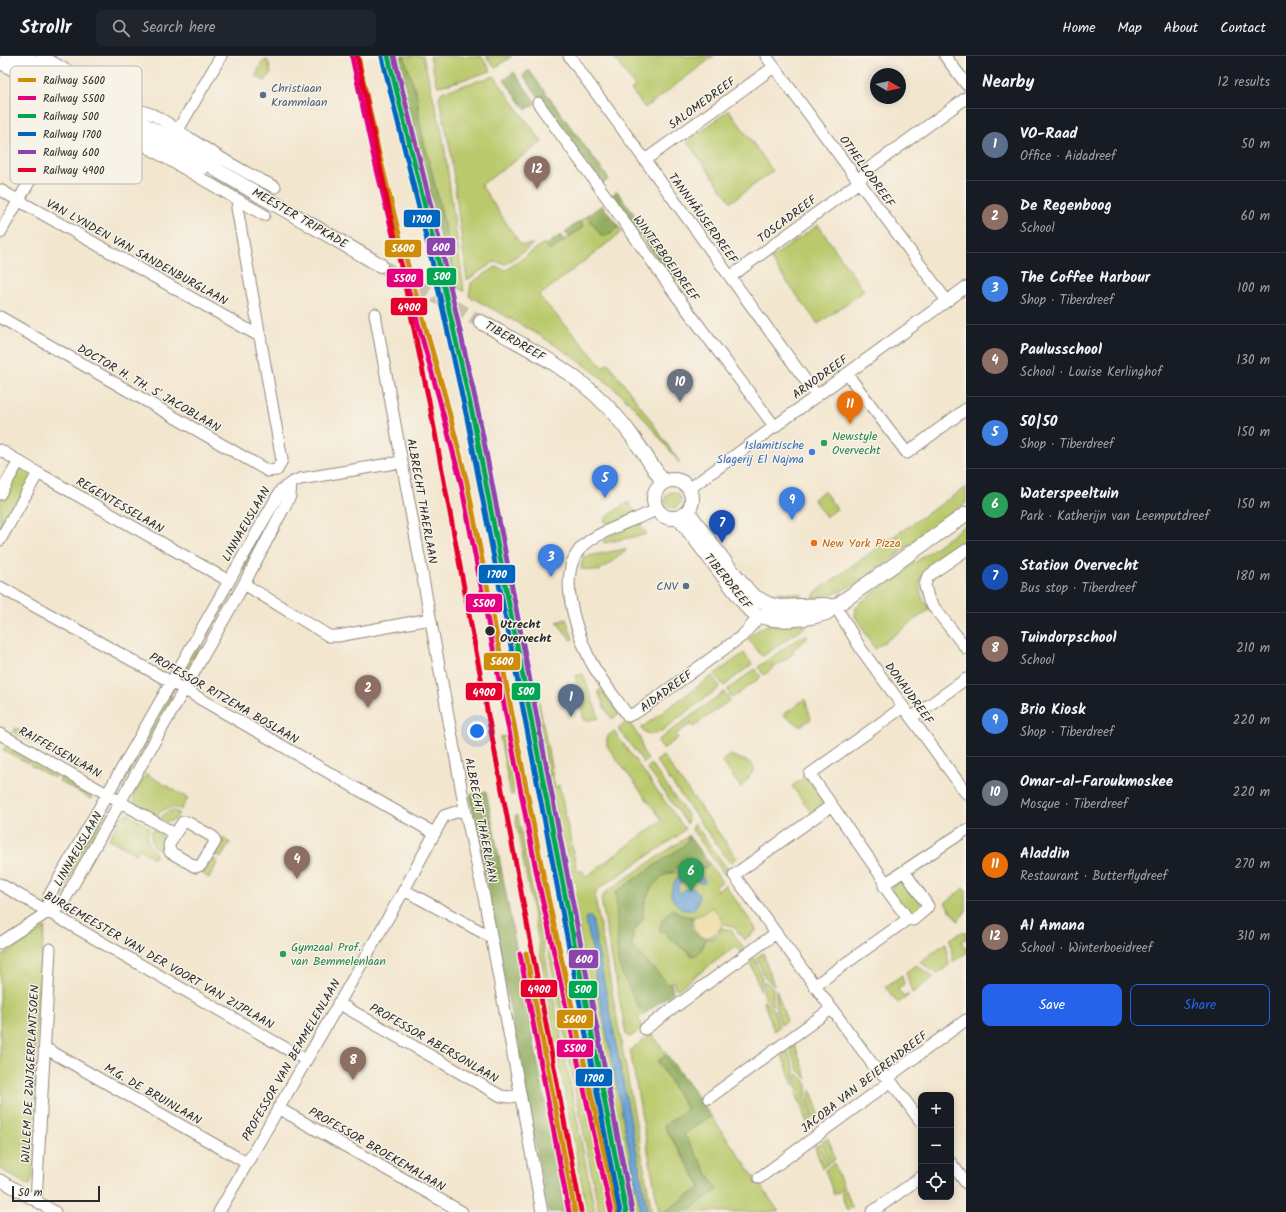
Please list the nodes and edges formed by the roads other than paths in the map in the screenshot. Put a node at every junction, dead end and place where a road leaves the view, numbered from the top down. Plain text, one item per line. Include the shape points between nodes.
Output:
1 (8, 56) edge
2 (23, 56) edge
3 (42, 56) edge
4 (220, 56) edge
5 (568, 56) edge
6 (766, 56) edge
7 (946, 56) edge
8 (0, 63) edge
9 (25, 66) edge
10 (38, 66) edge
11 (52, 66) edge
12 (774, 67) junction
13 (10, 69) edge
14 (966, 84) edge
15 (966, 98) edge
16 (538, 103) dead end
17 (142, 111) edge
18 (142, 124) edge
19 (142, 127) edge
20 (173, 139) junction
21 (142, 144) edge
22 (645, 160) junction
23 (859, 182) junction
24 (28, 184) edge
25 (275, 187) dead end
26 (0, 190) edge
27 (239, 200) junction
28 (18, 201) junction
29 (264, 215) dead end
30 (0, 233) edge
31 (380, 265) tunnel mouth
32 (730, 277) junction
33 (966, 287) edge
34 (947, 301) junction
35 (375, 314) dead end
36 (0, 317) edge
37 (481, 322) tunnel mouth
38 (261, 337) junction
39 (846, 374) junction
40 (817, 396) junction
41 (966, 409) edge
42 (775, 426) junction
43 (0, 450) edge
44 (19, 461) junction
45 (402, 462) junction
46 (38, 473) junction
47 (663, 482) junction
48 (291, 483) junction
49 (689, 489) junction
50 (0, 494) edge
51 (656, 510) junction
52 (966, 514) edge
53 (683, 515) junction
54 (0, 540) edge
55 (966, 550) edge
56 (229, 581) junction
57 (244, 584) junction
58 (0, 587) edge
59 (836, 607) junction
60 (764, 610) junction
61 (430, 619) junction
62 (966, 648) edge
63 (966, 679) edge
64 (171, 682) junction
65 (184, 690) junction
66 (903, 707) junction
67 (911, 718) junction
68 (0, 734) edge
69 (966, 792) edge
70 (107, 794) junction
71 (120, 802) junction
72 (832, 805) junction
73 (465, 809) junction
74 (966, 830) edge
75 (434, 833) junction
76 (176, 834) dead end
77 (904, 871) junction
78 (886, 883) junction
79 (0, 884) edge
80 (404, 890) junction
81 (48, 912) junction
82 (908, 919) junction
83 (776, 933) junction
84 (491, 937) junction
85 (0, 943) edge
86 (50, 949) dead end
87 (814, 986) junction
88 (338, 1003) junction
89 (831, 1009) junction
90 (966, 1020) edge
91 (645, 1029) dead end
92 (45, 1048) junction
93 (306, 1060) junction
94 (890, 1080) junction
95 (520, 1095) junction
96 (709, 1098) dead end
97 (278, 1108) junction
98 (918, 1118) edge
99 (247, 1163) junction
100 (952, 1164) edge
101 (759, 1178) dead end
102 (918, 1179) edge
103 (0, 1180) edge
104 (966, 1183) edge
105 (36, 1201) junction
106 (223, 1211) edge
107 (55, 1212) edge
108 (462, 1212) edge
109 (542, 1212) edge
110 (872, 1212) edge

1 - 9 street, MEESTER TRIPKADE
2 - 10 street, MEESTER TRIPKADE
3 - 11 street, MEESTER TRIPKADE
4 - 20 street
5 - 22 street, TANNHÄUSERDREEF
6 - 12 street, OTHELLODREEF
7 - 14 street
8 - 13 street, MEESTER TRIPKADE
12 - 22 street, SALOMEDREEF
12 - 23 street, OTHELLODREEF
15 - 23 street, TOSCADREEF via 867,170
16 - 42 street, WINTERBOEIDREEF via 673,291
17 - 20 street, MEESTER TRIPKADE via 146,111
18 - 20 street, MEESTER TRIPKADE
19 - 20 street, MEESTER TRIPKADE
20 - 25 street, MEESTER TRIPKADE via 193,141
20 - 31 street, MEESTER TRIPKADE via 202,167 220,172
21 - 27 street, MEESTER TRIPKADE
22 - 32 street, TANNHÄUSERDREEF
23 - 32 street, TOSCADREEF
23 - 34 street, OTHELLODREEF
24 - 28 street
26 - 28 street, VAN LYNDEN VAN SANDENBURGLAAN
27 - 29 street, MEESTER TRIPKADE
27 - 38 street via 237,208
28 - 30 street
28 - 38 street, VAN LYNDEN VAN SANDENBURGLAAN
32 - 40 street, TANNHÄUSERDREEF
33 - 34 street, ARNODREEF
34 - 39 street, ARNODREEF
35 - 45 street, ALBRECHT THAERLAAN
36 - 38 street, DOCTOR H. TH. S' JACOBLAAN via 268,472 277,470 282,460
37 - 47 street, TIBERDREEF via 568,373 605,404 624,426
39 - 40 street, ARNODREEF
39 - 41 street via 907,453
40 - 42 street, ARNODREEF
42 - 49 street, ARNODREEF
43 - 44 street, REGENTESSELAAN
44 - 46 street, REGENTESSELAAN
44 - 50 street
45 - 48 street via 300,479
45 - 61 street, ALBRECHT THAERLAAN
46 - 54 street
46 - 56 street, REGENTESSELAAN
47 - 49 street via 680,481
47 - 51 street via 654,492
48 - 56 street, LINNAEUSLAAN via 281,490
48 - 57 street, LINNAEUSLAAN via 290,496
49 - 53 street via 692,501
51 - 53 street via 664,517 674,519
51 - 60 street, AIDADREEF via 588,541 577,553 572,566 570,600 589,658 628,716 742,636
52 - 59 street, TIBERDREEF
53 - 60 street, TIBERDREEF via 748,608
55 - 62 street via 931,574 925,586 929,600
56 - 64 street, LINNAEUSLAAN
57 - 61 street via 329,636
57 - 65 street, LINNAEUSLAAN
58 - 64 street, PROFESSOR RITZEMA BOSLAAN
59 - 60 street, TIBERDREEF via 826,613 806,618 774,619
59 - 66 street, DONAUDREEF via 861,649
61 - 73 street, ALBRECHT THAERLAAN
63 - 67 street
64 - 65 street, PROFESSOR RITZEMA BOSLAAN
64 - 70 street, LINNAEUSLAAN
65 - 71 street, LINNAEUSLAAN
65 - 75 street, PROFESSOR RITZEMA BOSLAAN
66 - 67 street, DONAUDREEF
66 - 72 street via 810,774
67 - 69 street, DONAUDREEF
68 - 70 street, RAIFFEISENLAAN
70 - 71 street
70 - 81 street, LINNAEUSLAAN via 50,896
71 - 76 street
71 - 81 street, LINNAEUSLAAN via 61,906
72 - 78 street
72 - 83 street via 734,875
73 - 75 street, PROFESSOR VAN BEMMELENLAAN via 444,816
73 - 84 street, ALBRECHT THAERLAAN
74 - 77 street
75 - 80 street, PROFESSOR VAN BEMMELENLAAN
77 - 78 street
77 - 82 street via 928,906 912,920
78 - 82 street via 884,886
79 - 81 street, BURGEMEESTER VAN DER VOORT VAN ZIJPLAAN
80 - 84 street
80 - 88 street, PROFESSOR VAN BEMMELENLAAN
81 - 85 street
81 - 93 street, BURGEMEESTER VAN DER VOORT VAN ZIJPLAAN
82 - 87 street
83 - 87 street
83 - 91 street
84 - 95 street, ALBRECHT THAERLAAN
86 - 92 street, WILLEM DE ZWIJGERPLANTSOEN
87 - 89 street
88 - 93 street, PROFESSOR VAN BEMMELENLAAN
88 - 95 street, PROFESSOR ABERSONLAAN via 501,1096
89 - 94 street via 876,1069
89 - 96 street
90 - 94 street, JACOBA VAN BEIERENDREEF via 895,1072
92 - 99 street, M.G. DE BRUINLAAN
92 - 105 street, WILLEM DE ZWIJGERPLANTSOEN
93 - 97 street, PROFESSOR VAN BEMMELENLAAN
94 - 98 street
94 - 101 street, JACOBA VAN BEIERENDREEF
95 - 109 street, ALBRECHT THAERLAAN
97 - 99 street, PROFESSOR VAN BEMMELENLAAN
97 - 108 street, PROFESSOR BROEKEMALAAN
99 - 106 street, PROFESSOR VAN BEMMELENLAAN
100 - 104 street
102 - 110 street
103 - 105 street
105 - 107 street

